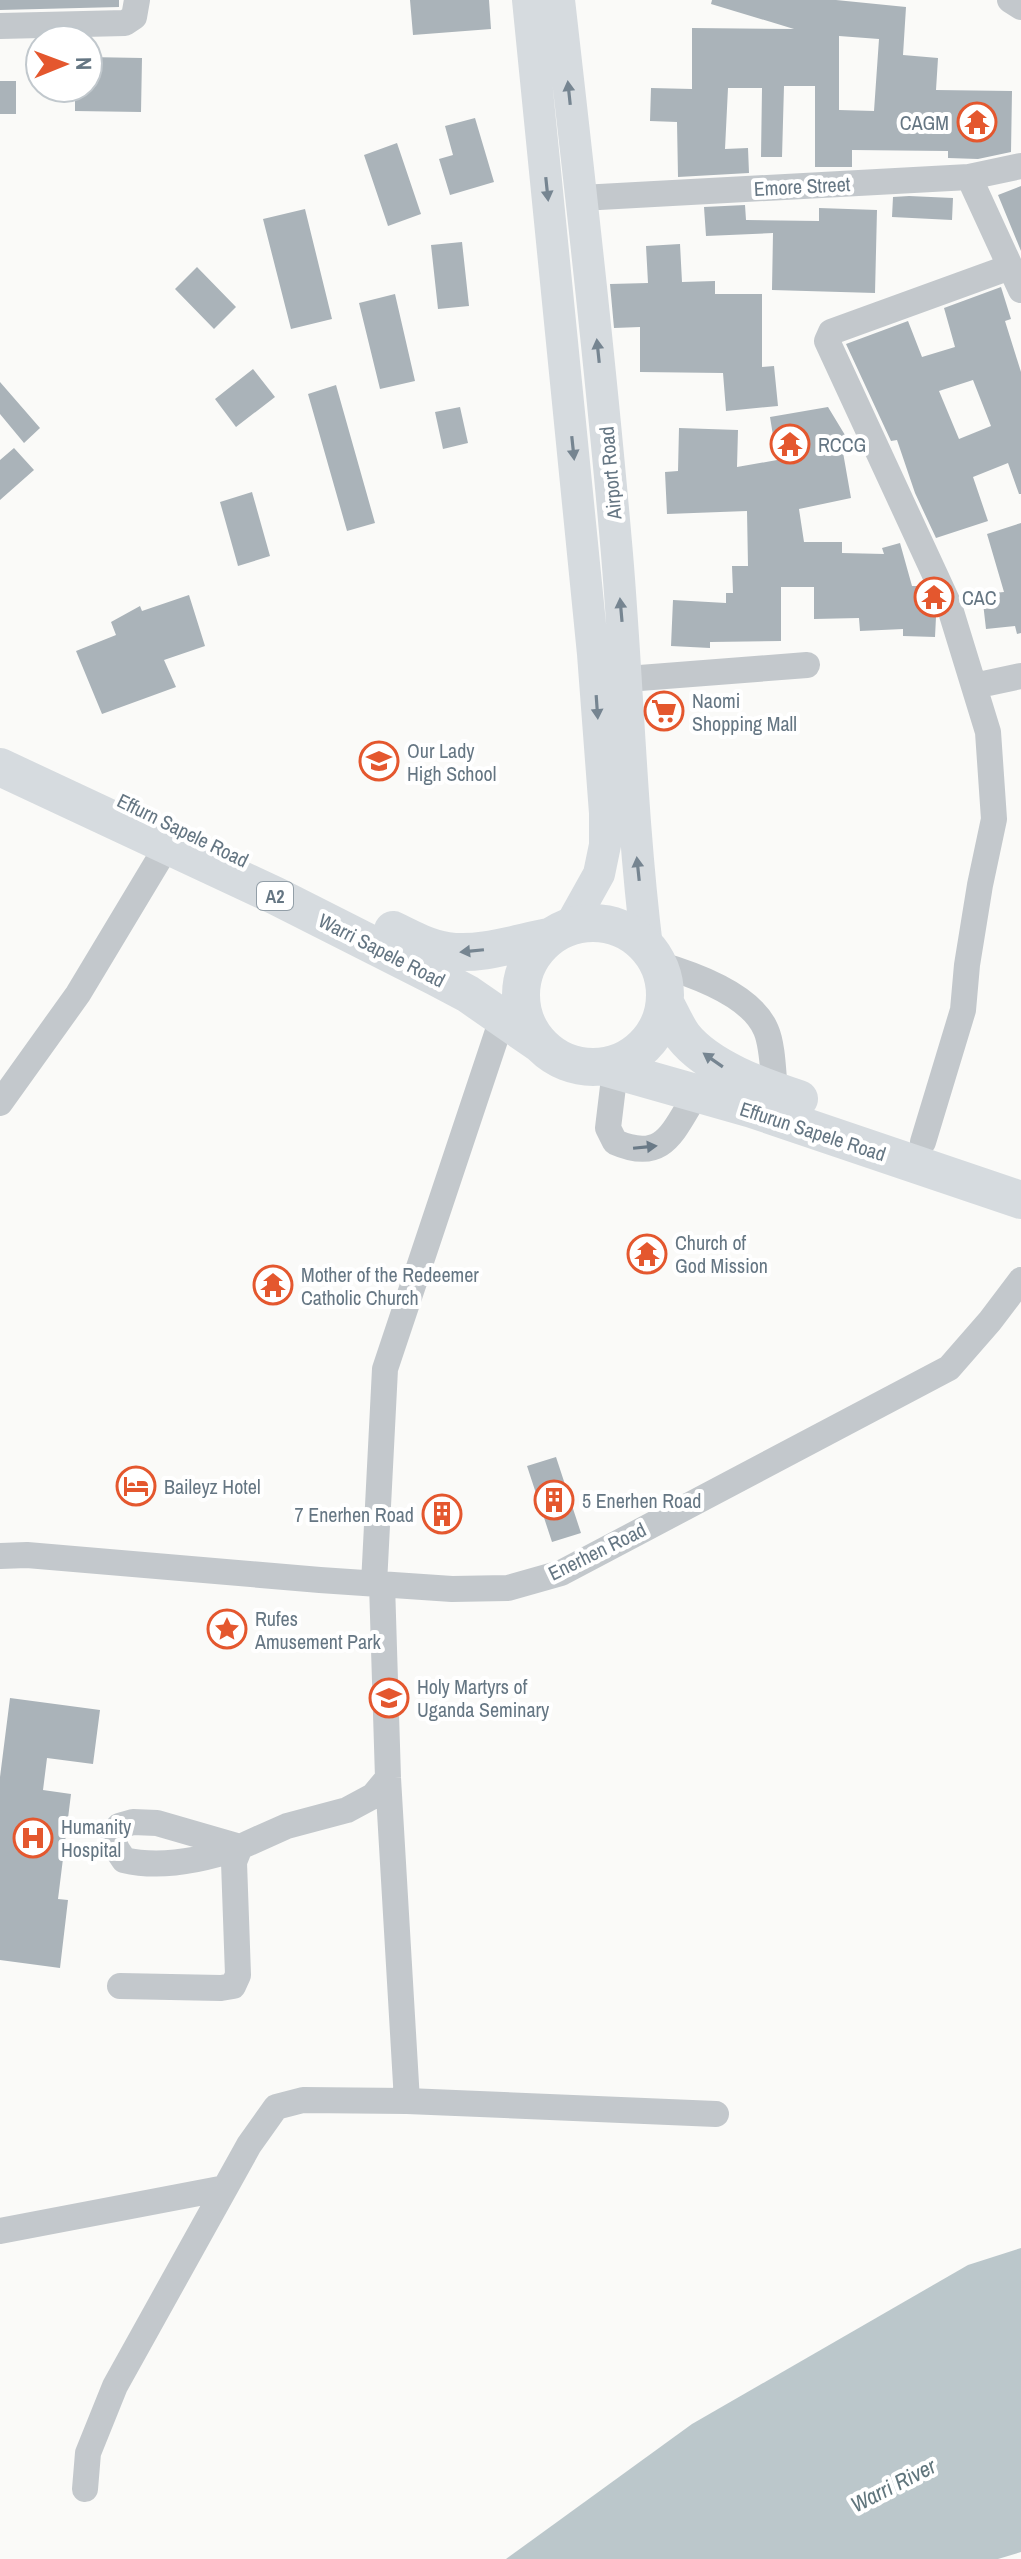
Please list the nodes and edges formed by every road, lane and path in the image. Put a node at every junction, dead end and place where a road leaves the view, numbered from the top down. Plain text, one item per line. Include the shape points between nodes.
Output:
1 (137, 0) edge
2 (528, 0) edge
3 (559, 0) edge
4 (1010, 0) edge
5 (1021, 7) edge
6 (0, 26) edge
7 (1021, 166) edge
8 (969, 177) junction
9 (581, 198) junction
10 (1015, 278) edge
11 (617, 556) junction
12 (584, 558) junction
13 (807, 665) dead end
14 (1021, 676) edge
15 (627, 679) junction
16 (974, 686) junction
17 (0, 743) edge
18 (0, 767) edge
19 (167, 846) junction
20 (560, 932) junction
21 (652, 955) junction
22 (665, 1003) junction
23 (502, 1019) junction
24 (540, 1044) junction
25 (610, 1068) junction
26 (775, 1091) junction
27 (697, 1093) junction
28 (0, 1103) edge
29 (923, 1142) junction
30 (1021, 1176) edge
31 (1021, 1200) edge
32 (1021, 1280) edge
33 (0, 1556) edge
34 (378, 1584) junction
35 (388, 1778) junction
36 (120, 1986) dead end
37 (407, 2101) junction
38 (716, 2114) dead end
39 (225, 2188) junction
40 (0, 2231) edge
41 (85, 2489) dead end

1 - 6 street via 134,17 125,23
2 -> 12 main road, Airport Road
9 -> 3 main road, Airport Road
4 - 5 street
7 - 8 street, Emore Street
8 - 9 street, Emore Street
8 - 10 street
11 -> 9 main road, Airport Road
10 - 16 street via 831,332 827,341 949,605
11 - 12 main road
15 -> 11 main road, Airport Road
12 -> 20 main road, Airport Road via 605,845 599,874
13 - 15 street
14 - 16 street
21 -> 15 main road, Airport Road via 636,861
16 - 29 street via 988,732 994,819 963,1010
20 -> 17 highway, Effurn Sapele Road / A2 via 465,953 424,945
18 - 19 highway, Warri Sapele Road / A2
19 - 23 highway, Warri Sapele Road / A2 via 436,977
19 - 28 street via 78,994
20 - 21 highway, A2 via 591,922 612,925 631,933
20 - 24 highway via 533,955 523,976 521,1000 527,1024
21 - 22 highway via 664,983
21 - 26 street via 753,1011 767,1031
22 - 25 highway via 645,1045
26 -> 22 highway, Effurun Sapele Road via 708,1057 684,1037
23 - 24 highway, Warri Sapele Road / A2
23 - 34 street via 385,1369
24 - 25 highway, A2 via 558,1059
25 - 27 highway, Effurun Sapele Road / A2
25 -> 27 street via 608,1128 615,1142 629,1148 644,1151 668,1139
26 - 29 highway, Effurun Sapele Road
27 - 31 highway, Effurun Sapele Road / A2
29 - 30 highway, Effurun Sapele Road
32 - 34 street, Enerhen Road via 949,1368 561,1573 508,1588
33 - 34 street, Enerhen Road
34 - 35 street
35 - 36 street via 373,1796 347,1810 287,1826 240,1847 234,1862 238,1975 233,1986
35 - 37 street
37 - 38 street
37 - 39 street via 303,2100 276,2107
39 - 40 street
39 - 41 street via 115,2386 88,2453

